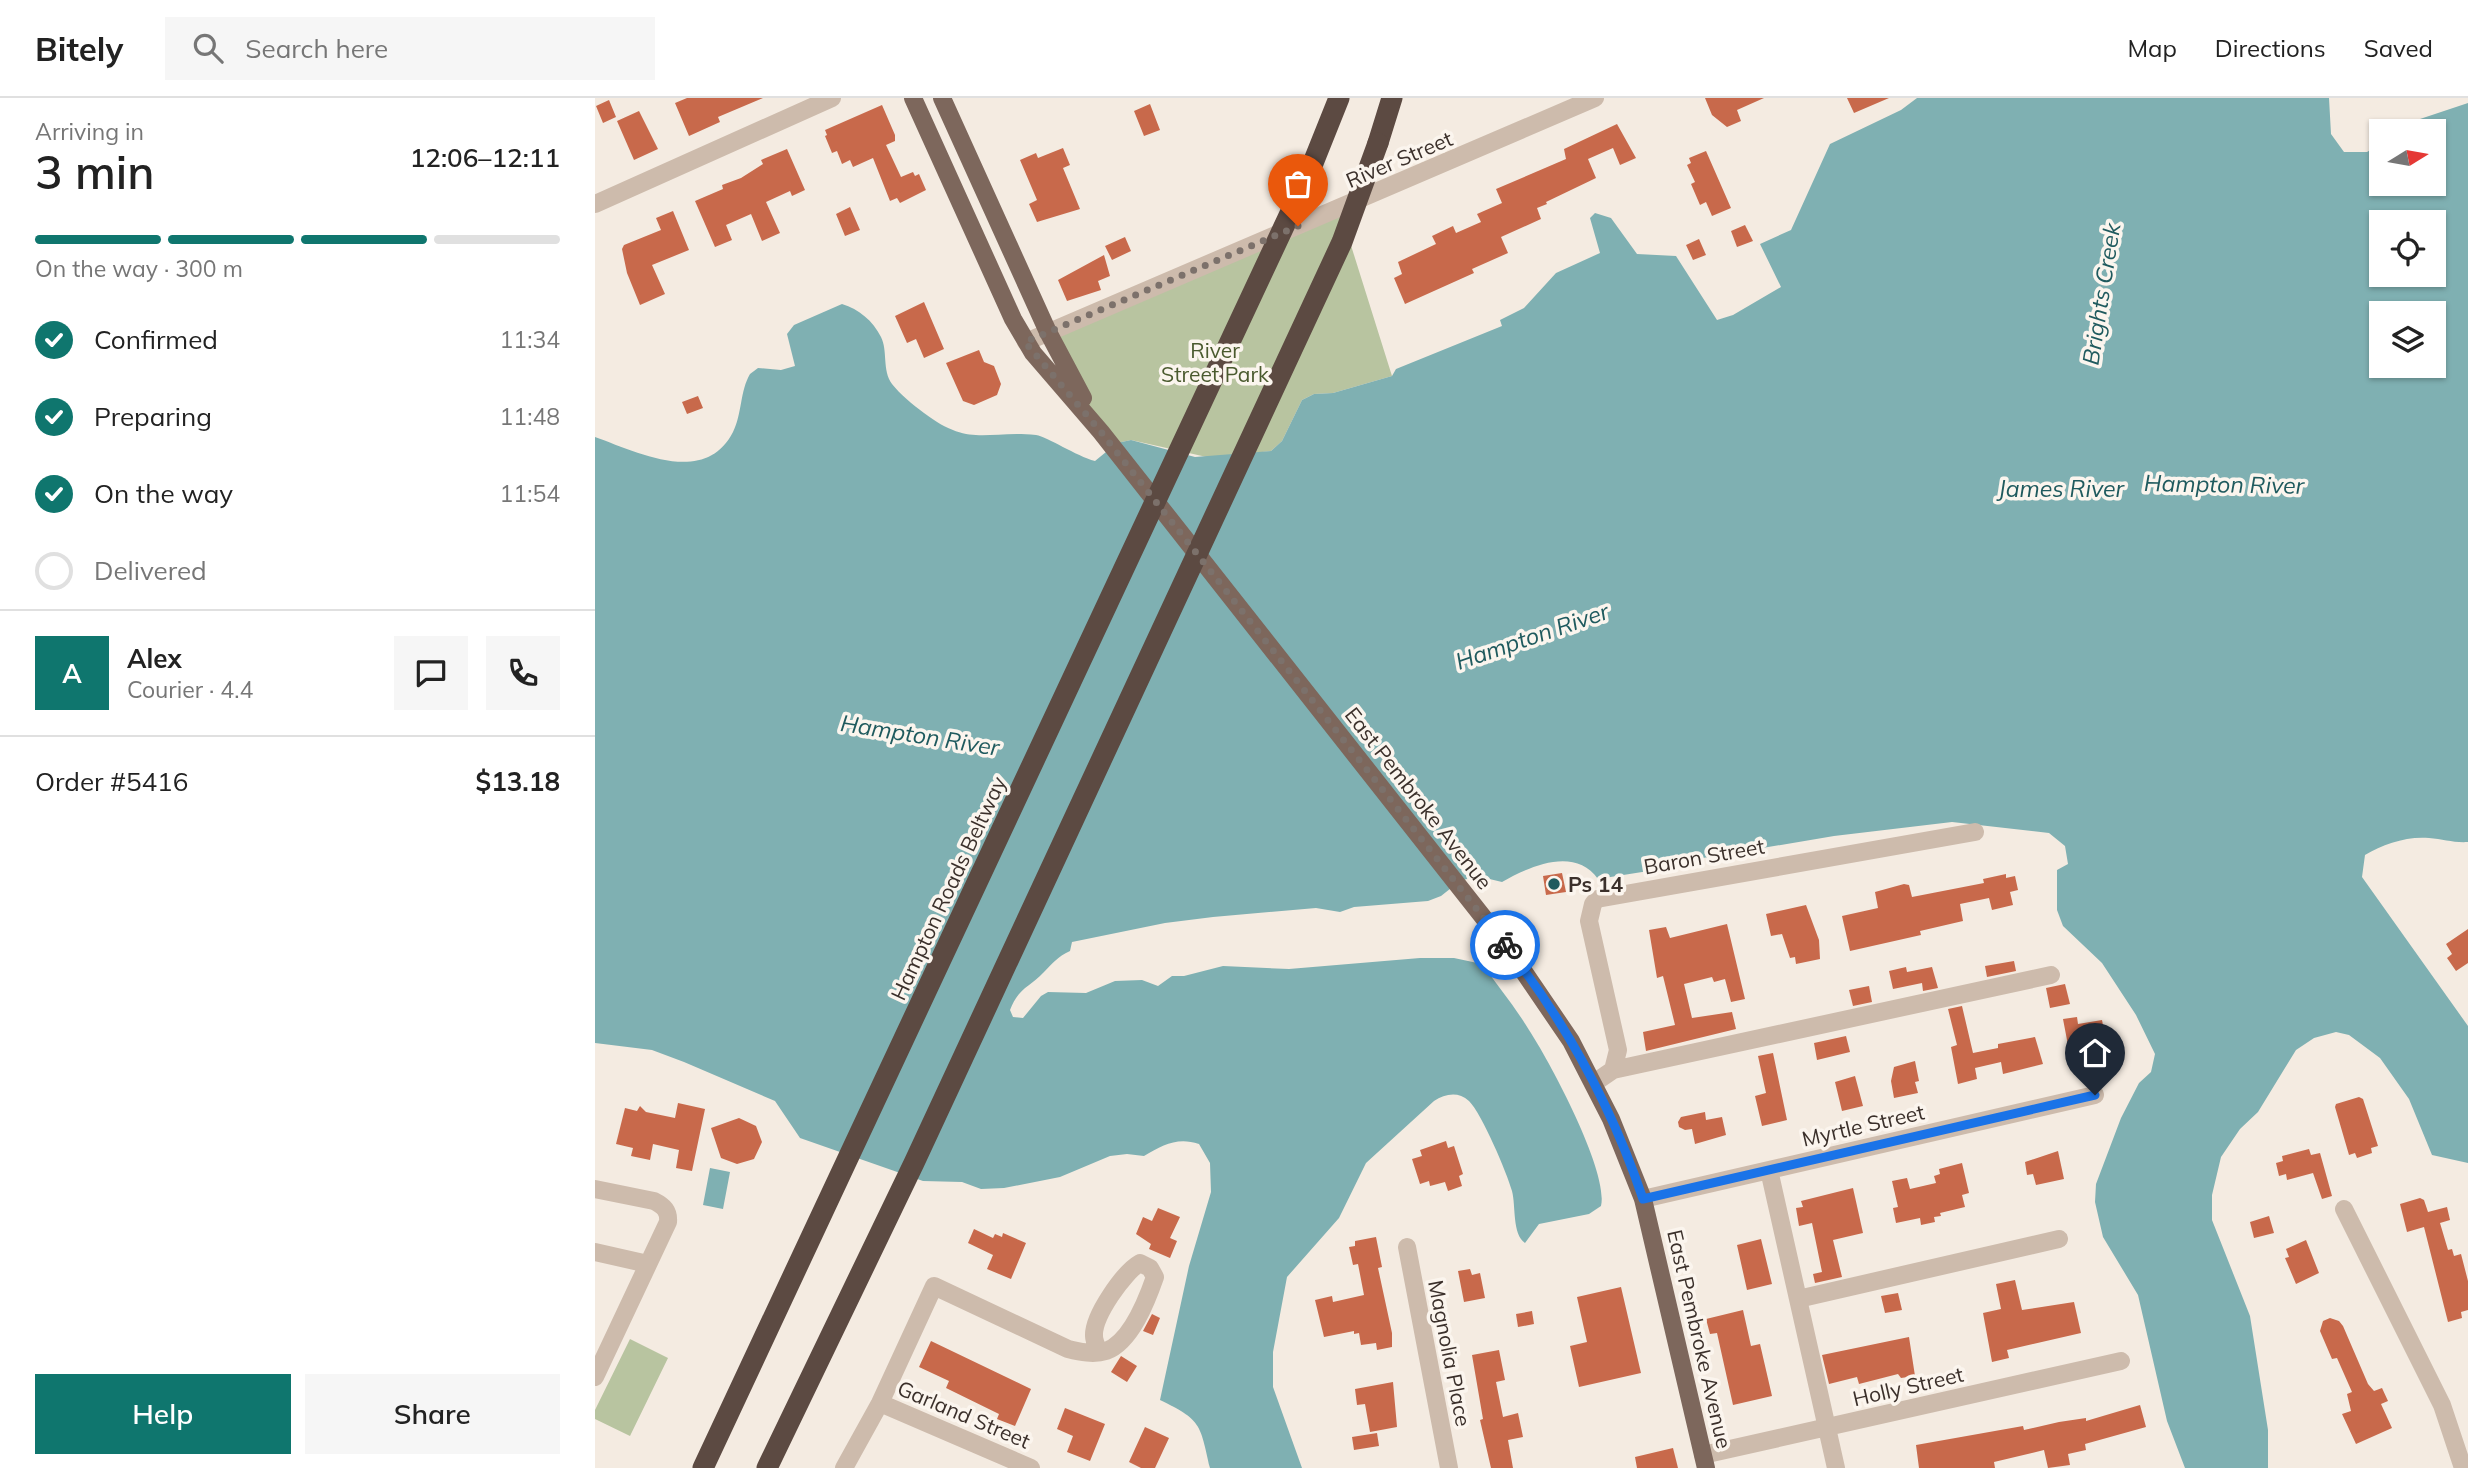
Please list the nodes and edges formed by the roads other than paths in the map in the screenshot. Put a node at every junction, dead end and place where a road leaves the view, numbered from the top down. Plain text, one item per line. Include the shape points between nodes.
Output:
1 (832, 98) edge
2 (913, 98) edge
3 (942, 98) edge
4 (1339, 98) edge
5 (1392, 98) edge
6 (1591, 99) edge
7 (595, 204) edge
8 (1048, 332) junction
9 (1025, 342) junction
10 (1101, 432) junction
11 (1975, 832) dead end
12 (2051, 975) dead end
13 (1613, 1070) junction
14 (1594, 1083) junction
15 (2095, 1095) dead end
16 (1769, 1170) junction
17 (595, 1189) edge
18 (1643, 1199) junction
19 (2344, 1209) dead end
20 (2059, 1239) dead end
21 (1407, 1247) dead end
22 (595, 1252) edge
23 (648, 1264) junction
24 (1798, 1299) junction
25 (1099, 1352) junction
26 (2122, 1361) dead end
27 (595, 1377) edge
28 (880, 1403) junction
29 (1827, 1427) junction
30 (1705, 1461) edge
31 (702, 1468) edge
32 (767, 1468) edge
33 (845, 1468) edge
34 (1031, 1468) edge
35 (1449, 1468) edge
36 (1836, 1468) edge
37 (2463, 1468) edge

1 - 7 street
2 - 9 main road, East Pembroke Avenue
3 - 8 main road, East Pembroke Avenue
4 - 31 highway, Hampton Roads Beltway, bridge via 1309,173
5 - 32 highway, bridge via 1336,255
6 - 8 street, River Street
8 - 9 street, River Street
8 - 10 main road, East Pembroke Avenue
9 - 10 main road, East Pembroke Avenue
10 - 14 main road, East Pembroke Avenue, bridge via 1474,904 1551,1009
11 - 13 street, Baron Street via 1597,899 1589,921 1617,1041
12 - 13 street
13 - 14 street
14 - 18 main road, East Pembroke Avenue
15 - 16 street, Myrtle Street
16 - 18 street, Myrtle Street
16 - 24 street
17 - 23 street via 654,1201 666,1209 668,1222
18 - 30 main road, East Pembroke Avenue
19 - 37 street via 2442,1405
20 - 24 street
21 - 35 street, Magnolia Place
22 - 23 street
23 - 27 street
24 - 29 street
25 - 25 street via 1119,1344 1150,1292 1155,1278 1150,1268 1140,1263 1128,1270 1098,1321 1094,1336
25 - 28 street via 1068,1349 934,1286
26 - 29 street, Holly Street
28 - 33 street
28 - 34 street, Garland Street
29 - 30 street, Holly Street
29 - 36 street

